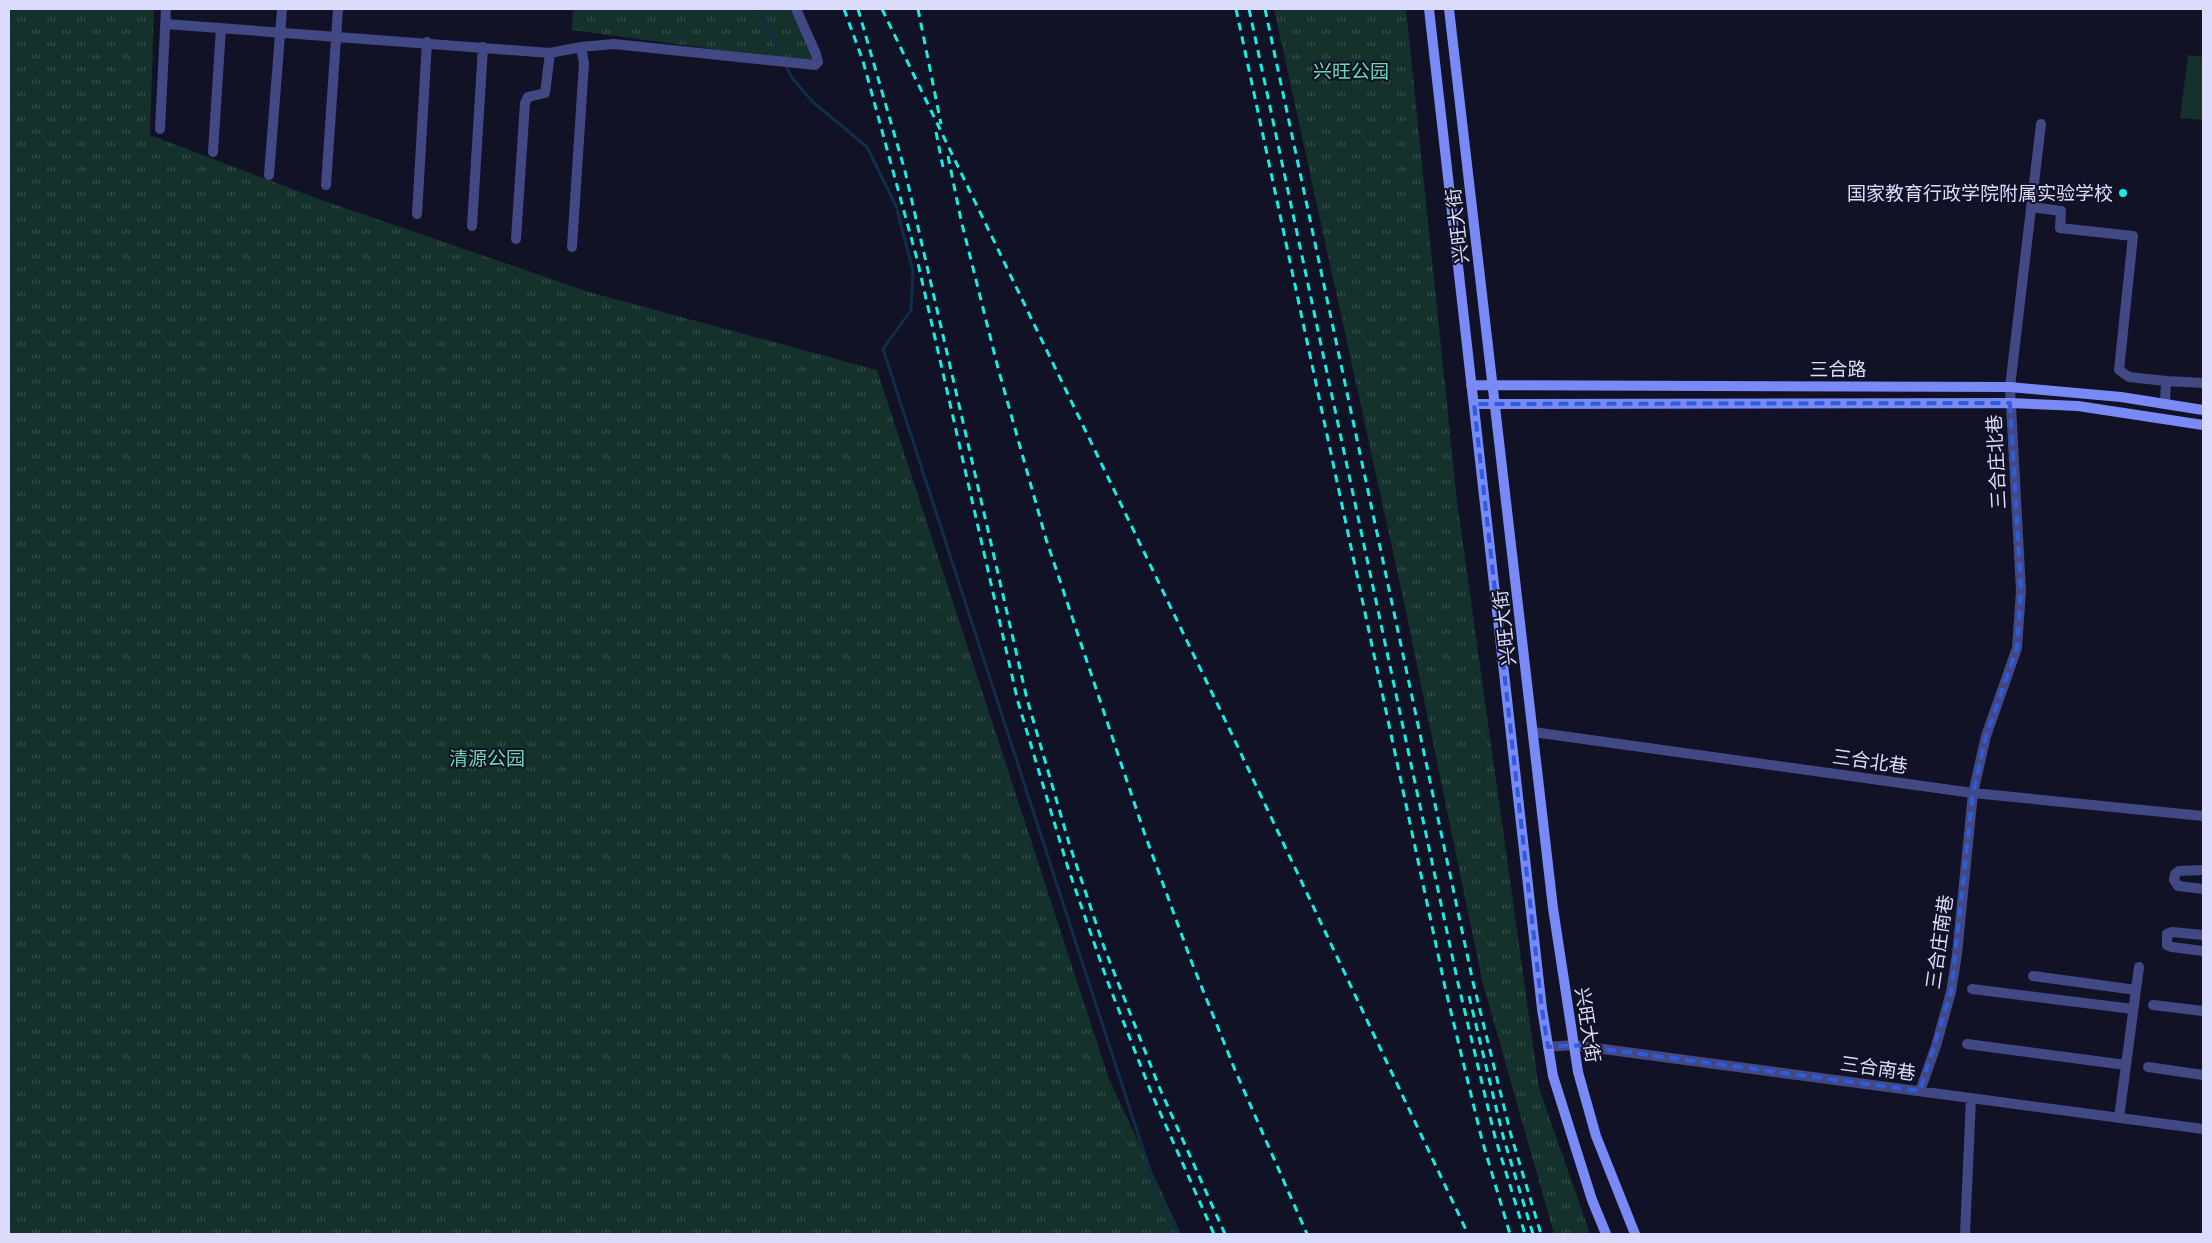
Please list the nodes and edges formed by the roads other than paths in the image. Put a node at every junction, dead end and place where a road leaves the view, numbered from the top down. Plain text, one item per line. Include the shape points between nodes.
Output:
1 (166, 9) edge
2 (282, 9) edge
3 (338, 9) edge
4 (796, 9) edge
5 (1429, 9) edge
6 (1449, 9) edge
7 (165, 24) junction
8 (221, 28) junction
9 (280, 34) junction
10 (336, 37) junction
11 (427, 42) junction
12 (483, 47) junction
13 (581, 47) junction
14 (550, 52) junction
15 (2041, 124) dead end
16 (160, 129) dead end
17 (213, 152) dead end
18 (268, 175) dead end
19 (326, 185) dead end
20 (2031, 207) junction
21 (417, 214) dead end
22 (472, 226) dead end
23 (516, 239) dead end
24 (572, 246) dead end
25 (2166, 381) junction
26 (2203, 383) edge
27 (1493, 384) junction
28 (1471, 385) junction
29 (2010, 387) junction
30 (2010, 403) junction
31 (2165, 403) junction
32 (1474, 404) junction
33 (1495, 404) junction
34 (2203, 410) edge
35 (2203, 426) edge
36 (1533, 732) junction
37 (1973, 793) junction
38 (2203, 816) edge
39 (2203, 870) edge
40 (2203, 889) edge
41 (2203, 935) edge
42 (2203, 951) edge
43 (2139, 967) dead end
44 (2033, 976) dead end
45 (1972, 989) dead end
46 (2136, 990) junction
47 (2153, 1005) dead end
48 (2133, 1009) junction
49 (2203, 1011) edge
50 (1967, 1044) dead end
51 (1573, 1045) junction
52 (1548, 1047) junction
53 (2126, 1065) junction
54 (2148, 1067) dead end
55 (2203, 1075) edge
56 (1920, 1091) junction
57 (1971, 1098) junction
58 (2119, 1118) junction
59 (2203, 1129) edge
60 (1606, 1234) edge
61 (1635, 1234) edge
62 (1965, 1234) edge

1 - 7 street
2 - 9 street
3 - 10 street
4 - 13 street via 816,54 818,62 815,65 614,44
5 - 28 main road, 兴旺大街
6 - 27 main road, 兴旺大街
7 - 8 street
7 - 16 street
8 - 9 street
8 - 17 street
9 - 10 street
9 - 18 street
10 - 11 street
10 - 19 street
11 - 12 street
11 - 21 street
12 - 14 street
12 - 22 street
13 - 14 street
13 - 24 street via 584,63
14 - 23 street via 546,93 528,97 525,102
15 - 20 street, 三合庄北巷
20 - 25 street via 2062,211 2060,228 2133,236 2119,370 2129,376
20 - 29 street, 三合庄北巷
25 - 26 street
25 - 31 street
27 - 28 main road, 三合路
27 - 29 main road, 三合路
27 - 33 main road, 兴旺大街
28 - 32 main road, 兴旺大街
29 - 30 street, 三合庄北巷
29 - 31 main road, 三合路
30 - 33 main road, 三合路
30 - 35 main road, 三合路 via 2078,406
30 - 37 street, 三合庄北巷 via 2020,623 2017,648 1986,736
31 - 34 main road, 三合路
32 - 33 main road, 三合路
32 - 52 main road, 兴旺大街
33 - 36 main road, 兴旺大街
36 - 37 street, 三合北巷
36 - 51 main road, 兴旺大街
37 - 38 street, 三合北巷
37 - 56 street, 三合庄南巷 via 1951,992
39 - 40 street via 2178,870 2174,880 2178,886
41 - 42 street via 2172,932 2166,938 2172,948
43 - 46 street
44 - 46 street
45 - 48 street
46 - 48 street
47 - 49 street
48 - 53 street
50 - 53 street
51 - 52 street, 三合南巷
51 - 56 street, 三合南巷
51 - 61 main road, 兴旺大街 via 1596,1136
52 - 60 main road, 兴旺大街 via 1553,1076
53 - 58 street
54 - 55 street
56 - 57 street, 三合南巷
57 - 58 street, 三合南巷
57 - 62 street
58 - 59 street, 三合南巷

